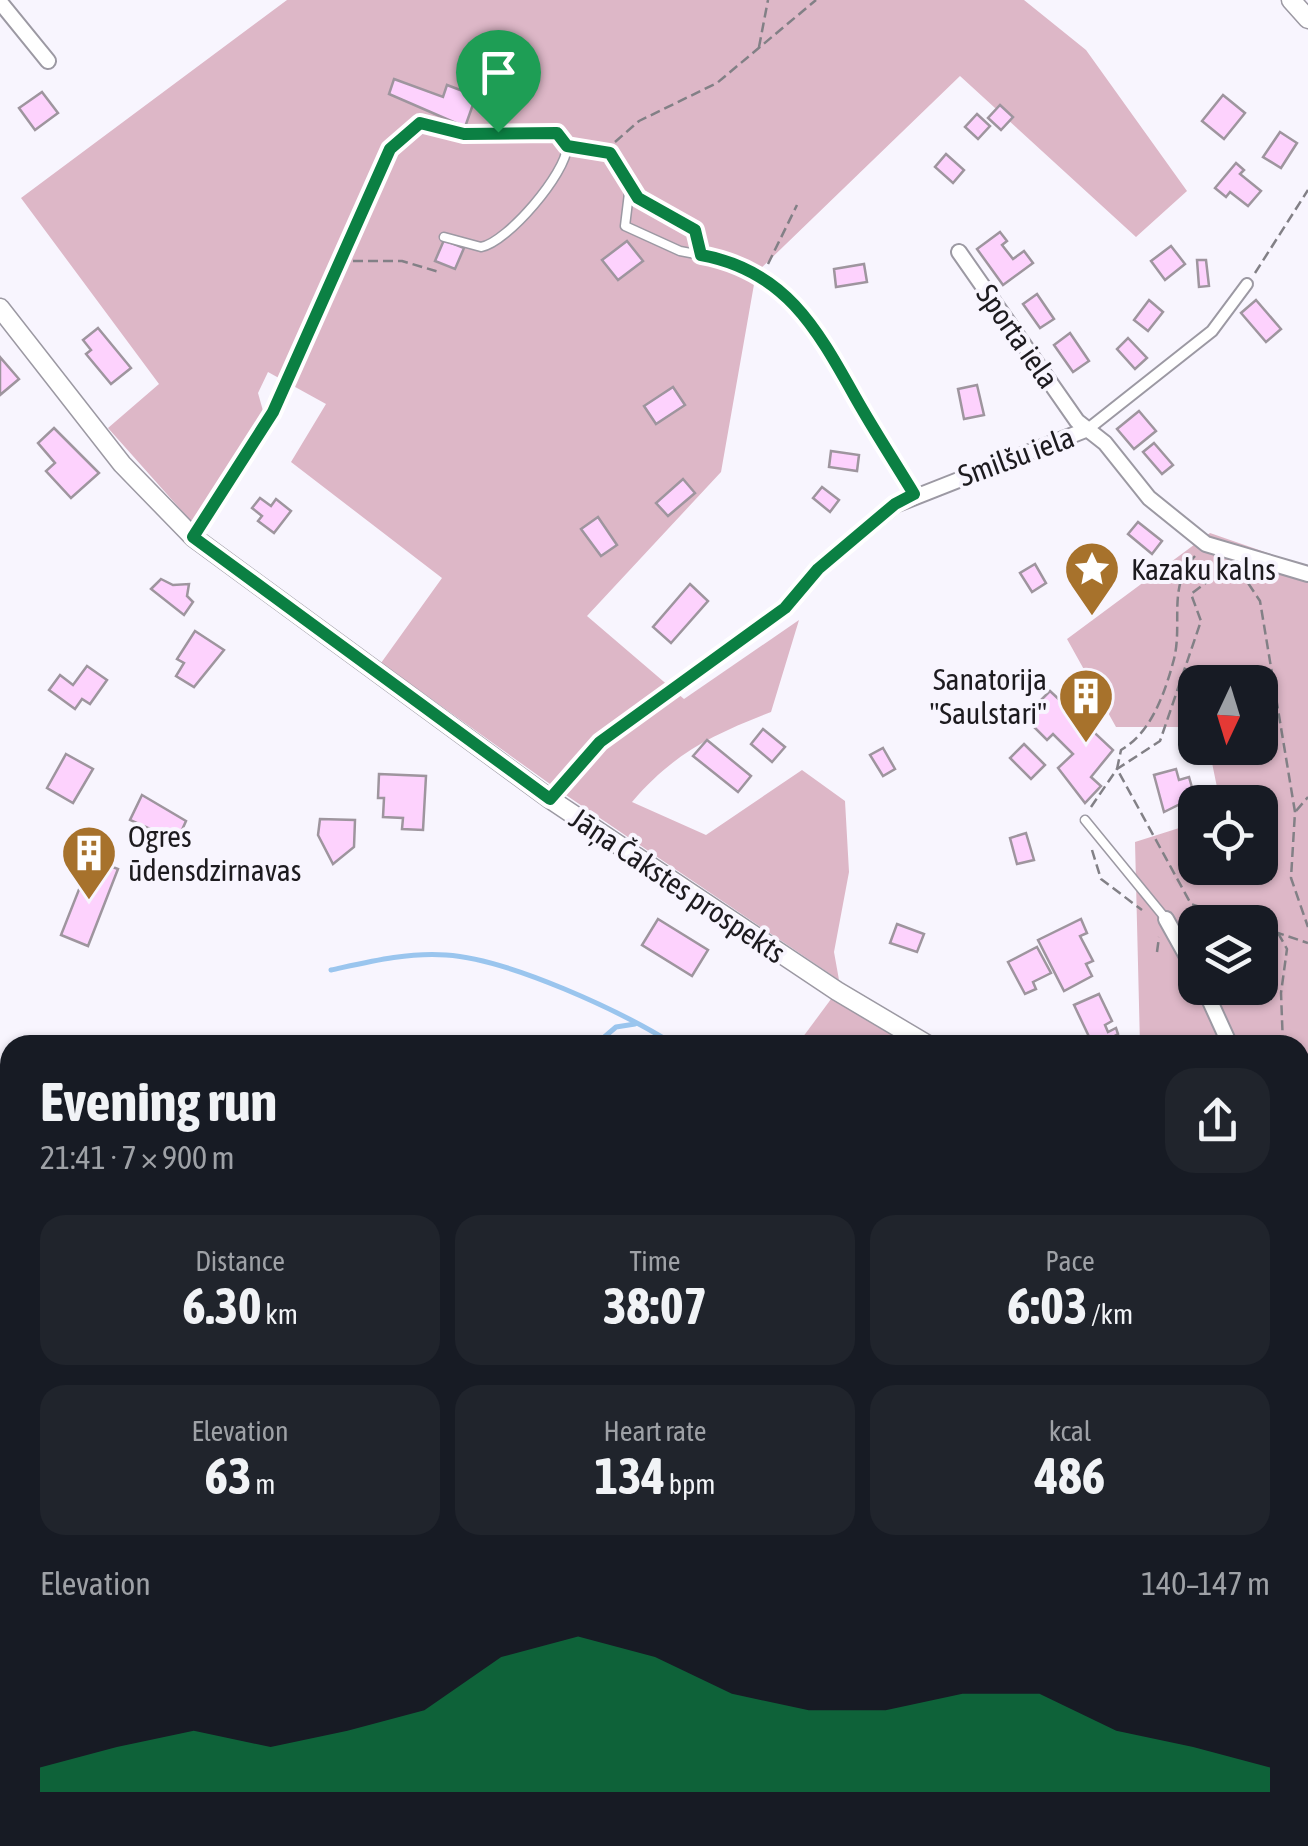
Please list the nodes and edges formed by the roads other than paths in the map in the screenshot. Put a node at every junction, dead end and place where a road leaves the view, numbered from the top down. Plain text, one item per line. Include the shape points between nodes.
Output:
1 (1291, 0) edge
2 (0, 2) edge
3 (1308, 19) edge
4 (48, 60) dead end
5 (567, 146) junction
6 (444, 237) dead end
7 (958, 252) dead end
8 (701, 255) joint
9 (1247, 284) road end
10 (0, 308) edge
11 (1088, 429) junction
12 (914, 494) junction
13 (193, 537) junction
14 (1308, 574) edge
15 (550, 799) junction
16 (1085, 820) road end
17 (1162, 924) joint
18 (1178, 947) edge
19 (1212, 1005) edge
20 (911, 1035) edge
21 (1225, 1035) edge

1 - 3 street
2 - 4 street
5 - 6 lane via 567,158 502,237 481,247
5 - 8 lane via 610,153 630,185 625,226
5 - 13 lane via 557,133 464,134 420,123 390,149 267,424
7 - 11 street, Sporta iela
8 - 12 street via 727,260 798,306 825,340
9 - 11 street, Smilšu iela via 1212,330
10 - 13 street, Jāņa Čakstes prospekts via 122,464
11 - 12 street, Smilšu iela
11 - 14 street, Sporta iela via 1149,498 1206,544
12 - 15 street, Smilšu iela via 818,569 785,608 600,742
13 - 15 street, Jāņa Čakstes prospekts
15 - 20 street, Jāņa Čakstes prospekts
16 - 17 lane
17 - 18 street
19 - 21 street

